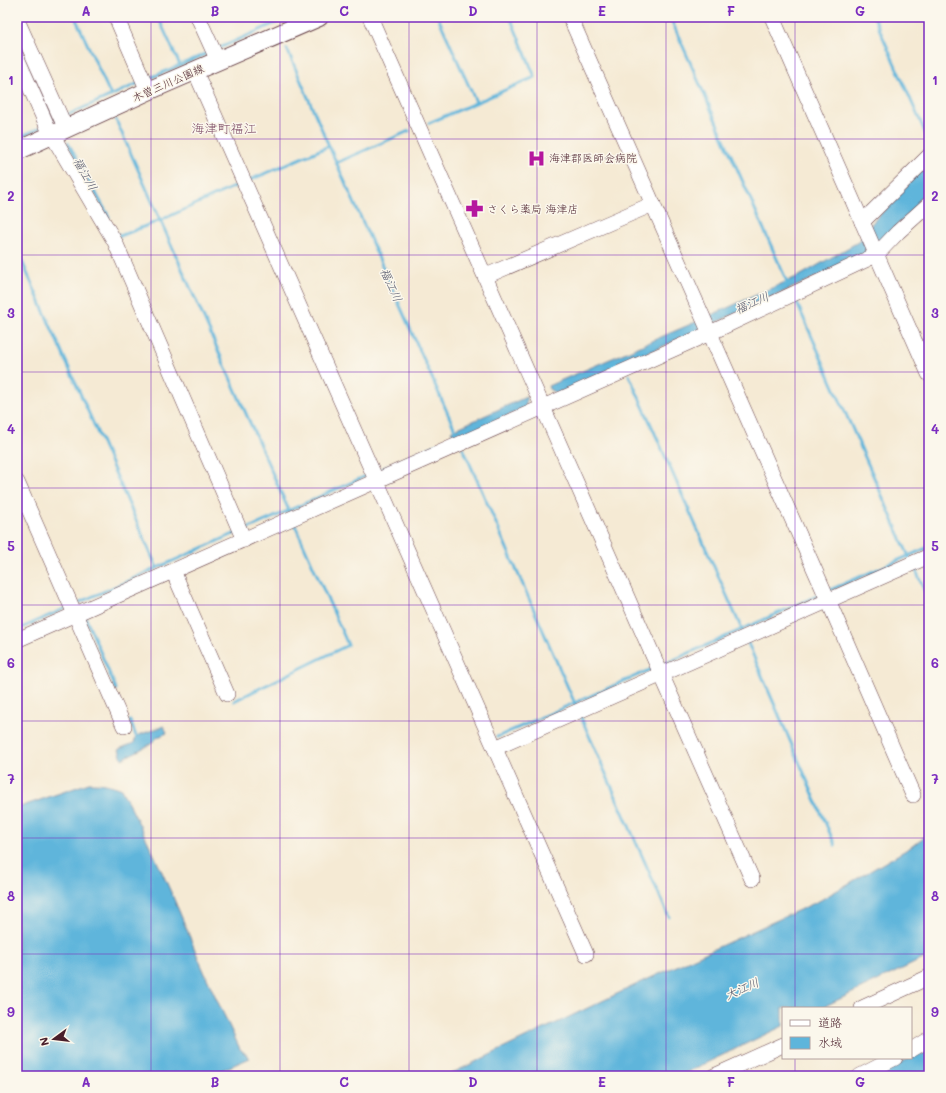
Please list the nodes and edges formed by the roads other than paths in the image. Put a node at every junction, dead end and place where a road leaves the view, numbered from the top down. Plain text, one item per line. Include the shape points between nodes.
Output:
1 (116, 17) edge
2 (198, 17) edge
3 (370, 17) edge
4 (570, 17) edge
5 (772, 17) edge
6 (317, 18) edge
7 (17, 20) edge
8 (17, 58) edge
9 (218, 61) junction
10 (195, 71) junction
11 (148, 91) junction
12 (59, 132) junction
13 (17, 151) edge
14 (929, 156) edge
15 (653, 204) junction
16 (929, 204) edge
17 (863, 225) junction
18 (875, 252) junction
19 (486, 276) junction
20 (707, 327) junction
21 (929, 374) edge
22 (544, 407) junction
23 (377, 481) junction
24 (17, 482) edge
25 (244, 540) junction
26 (929, 556) edge
27 (173, 571) junction
28 (828, 600) junction
29 (75, 614) junction
30 (17, 640) edge
31 (660, 674) junction
32 (228, 694) dead end
33 (124, 726) dead end
34 (495, 748) junction
35 (913, 794) dead end
36 (752, 879) dead end
37 (586, 954) dead end
38 (929, 977) edge
39 (864, 1007) edge
40 (929, 1039) edge
41 (782, 1045) edge
42 (912, 1049) edge
43 (893, 1059) edge
44 (714, 1076) edge
45 (860, 1076) edge

1 - 11 street
2 - 9 street
3 - 19 street
4 - 15 street
5 - 17 street
6 - 9 main road, 木曽三川公園線
7 - 12 street
8 - 12 street
9 - 10 main road, 木曽三川公園線
10 - 11 main road, 木曽三川公園線
10 - 23 street
11 - 12 main road, 木曽三川公園線
12 - 13 main road, 木曽三川公園線
12 - 25 street via 115,242
14 - 17 street
15 - 19 street
15 - 20 street
16 - 18 street
17 - 18 street
18 - 20 street
18 - 21 street
19 - 22 street
20 - 22 street
20 - 28 street
22 - 23 street
22 - 31 street
23 - 25 street
23 - 34 street
24 - 29 street
25 - 27 street
26 - 28 street
27 - 29 street
27 - 32 street
28 - 31 street
28 - 35 street
29 - 30 street
29 - 33 street
31 - 34 street
31 - 36 street
34 - 37 street
38 - 39 street
40 - 42 street
41 - 44 street
43 - 45 street

